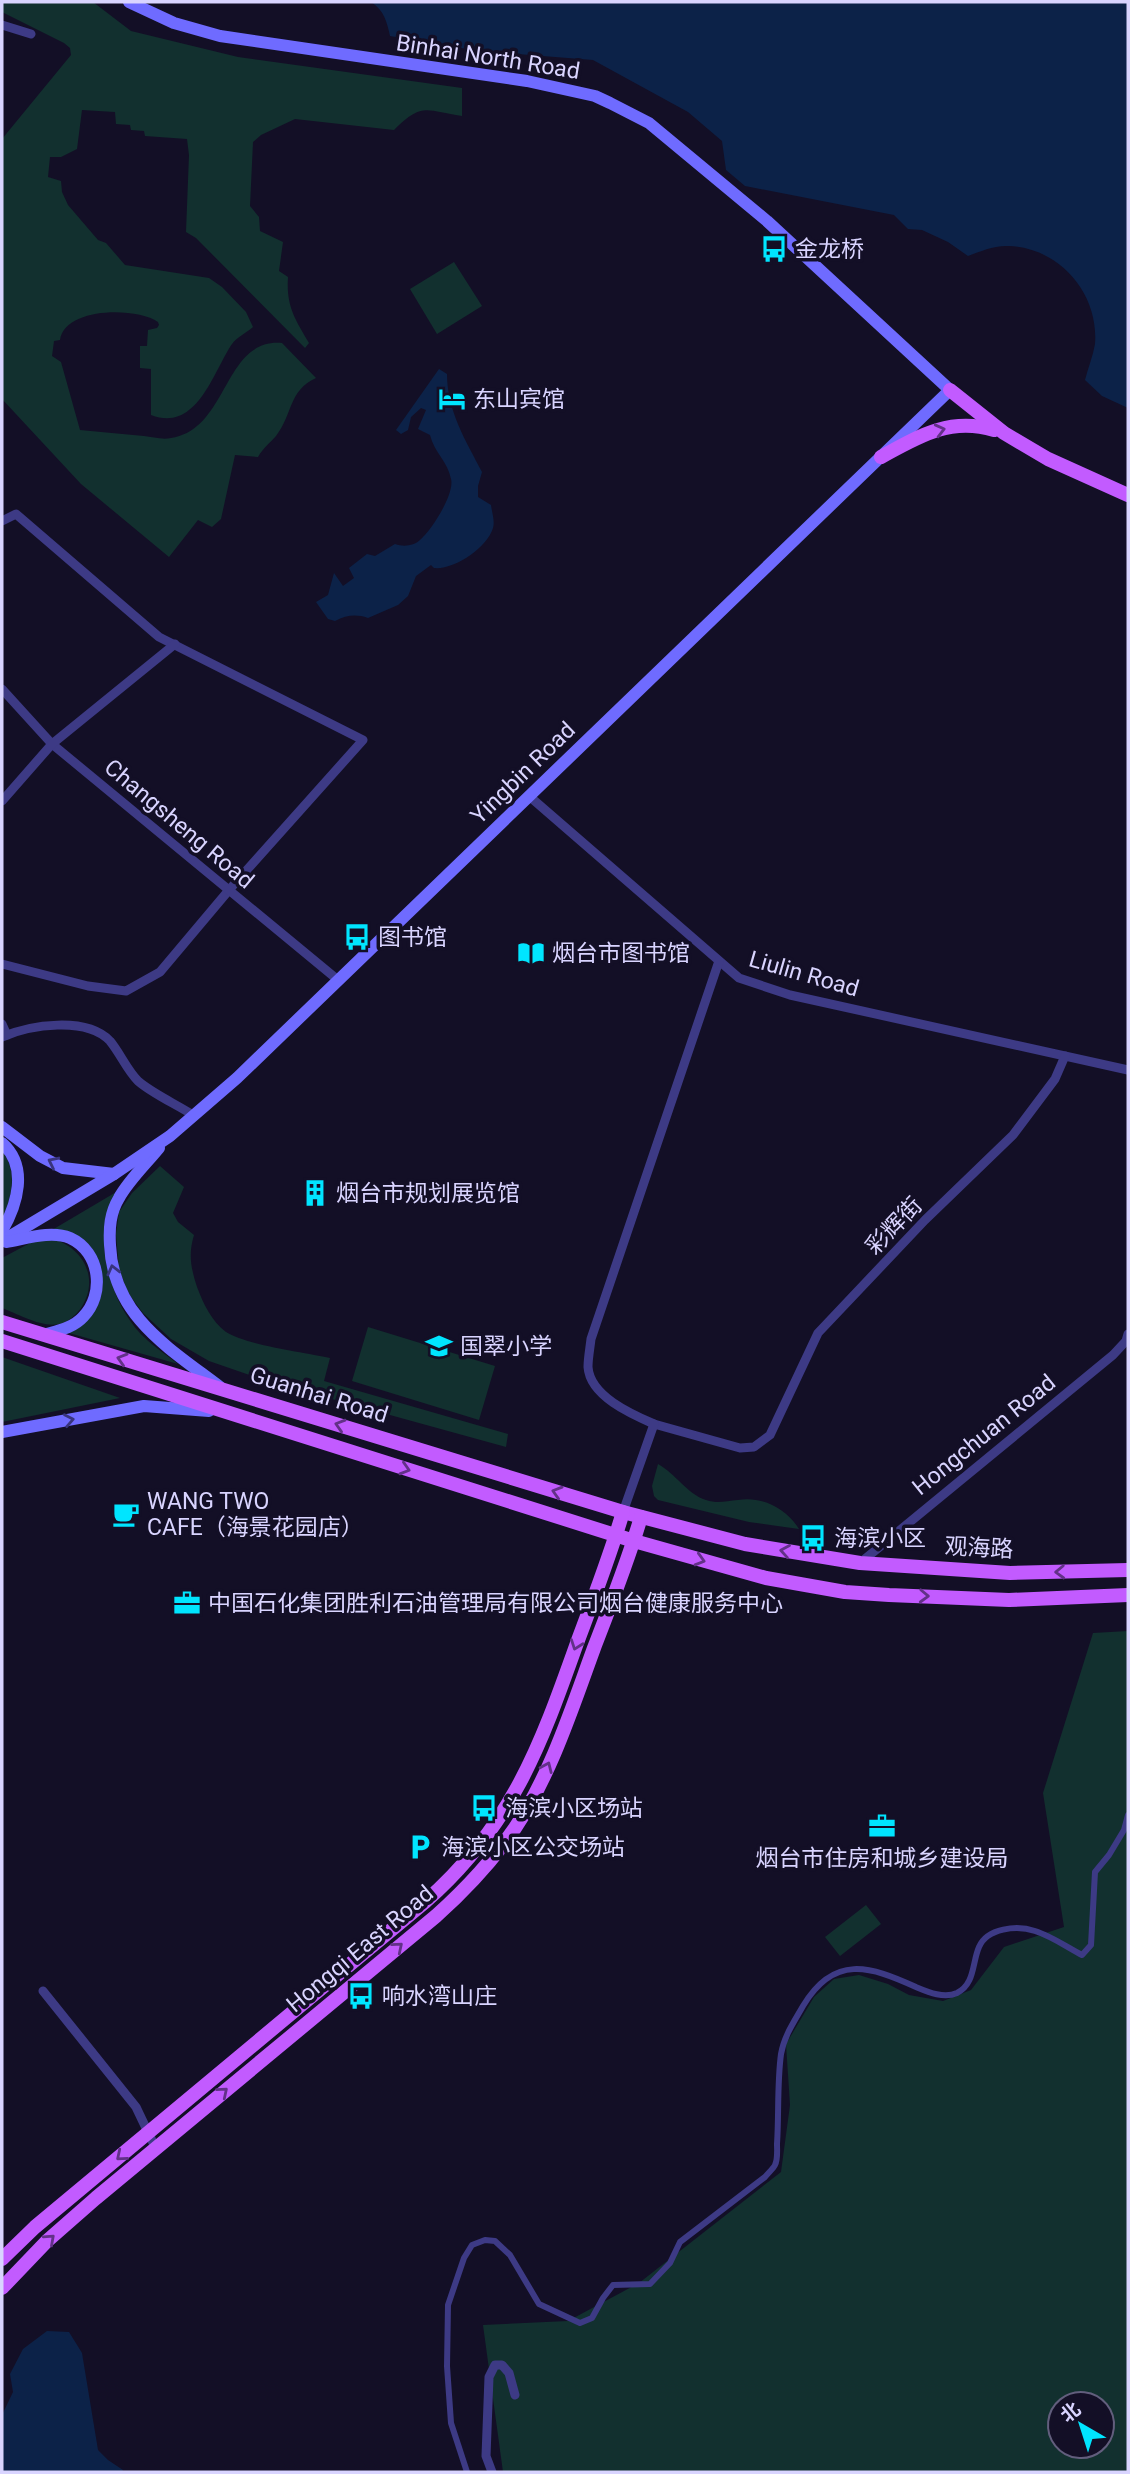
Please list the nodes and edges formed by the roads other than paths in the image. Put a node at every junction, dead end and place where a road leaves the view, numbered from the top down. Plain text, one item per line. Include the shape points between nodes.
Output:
1 (130, 2) edge
2 (2, 25) edge
3 (31, 34) dead end
4 (950, 390) junction
5 (1004, 433) junction
6 (881, 457) junction
7 (1128, 495) edge
8 (2, 521) edge
9 (174, 644) junction
10 (2, 689) edge
11 (52, 744) junction
12 (529, 796) junction
13 (2, 801) edge
14 (229, 890) junction
15 (719, 961) junction
16 (2, 964) edge
17 (338, 980) junction
18 (2, 1024) edge
19 (4, 1036) edge
20 (1065, 1056) junction
21 (1128, 1070) edge
22 (193, 1115) junction
23 (2, 1127) edge
24 (170, 1136) junction
25 (2, 1143) edge
26 (114, 1174) junction
27 (2, 1231) edge
28 (2, 1242) edge
29 (2, 1322) edge
30 (1128, 1334) edge
31 (44, 1335) junction
32 (2, 1341) edge
33 (223, 1389) junction
34 (223, 1412) junction
35 (654, 1424) junction
36 (2, 1432) edge
37 (623, 1512) junction
38 (641, 1517) junction
39 (616, 1535) junction
40 (634, 1541) junction
41 (860, 1563) junction
42 (1128, 1570) edge
43 (1128, 1595) edge
44 (1128, 1815) edge
45 (43, 1991) dead end
46 (149, 2132) junction
47 (156, 2149) junction
48 (2, 2259) edge
49 (2, 2288) edge
50 (515, 2395) dead end
51 (467, 2472) edge
52 (492, 2472) edge

1 - 4 main road, Binhai North Road via 174,23 220,36 527,81 610,103 649,123 767,220
2 - 3 street
4 - 5 main road
4 - 6 main road, Yingbin Road
6 -> 5 main road via 947,427 975,424
5 - 7 main road via 1048,459
6 - 12 main road, Yingbin Road
8 - 9 street via 16,514 159,637
9 - 11 street
9 - 14 street via 363,740
10 - 11 street, Changsheng Road
11 - 13 street
11 - 14 street, Changsheng Road
12 - 15 street, Liulin Road
12 - 17 main road, Yingbin Road
14 - 16 street via 160,972 126,991
14 - 17 street, Changsheng Road
15 - 20 street, Liulin Road via 739,978 790,995
15 - 35 street via 591,1339 588,1370 599,1391
17 - 22 main road, Yingbin Road
18 - 19 street
19 - 22 street via 21,1029 59,1025 88,1028 108,1039 138,1080
20 - 21 street, Liulin Road
20 - 35 street, 彩辉街 via 1055,1079 1013,1135 818,1334 770,1435 754,1447 740,1448
22 - 24 main road, Yingbin Road
26 -> 23 main road via 63,1168
24 - 26 main road, Yingbin Road
33 -> 24 main road via 145,1328 128,1306 110,1258 113,1210
25 - 27 main road via 18,1177 18,1195
26 - 28 main road, Yingbin Road
28 - 31 main road via 51,1234 69,1237 94,1264 97,1291 84,1317
29 - 31 main road, Guanhai Road
30 - 41 street, Hongchuan Road via 1113,1355
33 -> 31 main road, Guanhai Road
32 - 34 main road, Guanhai Road
37 -> 33 main road, Guanhai Road
36 -> 34 main road via 144,1406
34 -> 39 main road, Guanhai Road
35 - 37 street
37 - 38 main road, 观海路
37 - 39 main road, Hongqi East Road
38 - 40 main road, Hongqi East Road
41 -> 38 main road, 观海路 via 745,1544
39 - 40 main road, Guanhai Road
39 -> 46 main road, Hongqi East Road via 530,1767 484,1840 426,1901
40 -> 43 main road via 766,1578 845,1592 1009,1600
47 -> 40 main road, Hongqi East Road via 436,1916 515,1828 568,1718
42 -> 41 main road, 观海路 via 1010,1573
44 - 51 street via 1124,1830 1095,1872 1091,1945 1082,1955 1033,1930 1012,1929 993,1931 979,1945 968,1986 955,1994 927,1991 882,1972 859,1968 840,1970 824,1979 783,2041 776,2164 680,2242 670,2263 650,2284 613,2285 592,2318 580,2323 539,2304 510,2255 495,2241 472,2245 448,2305 451,2423
45 - 46 street via 136,2107
46 - 47 street
46 -> 48 main road, Hongqi East Road
49 -> 47 main road, Hongqi East Road via 47,2242
50 - 52 street via 509,2373 495,2365 489,2377 486,2456

